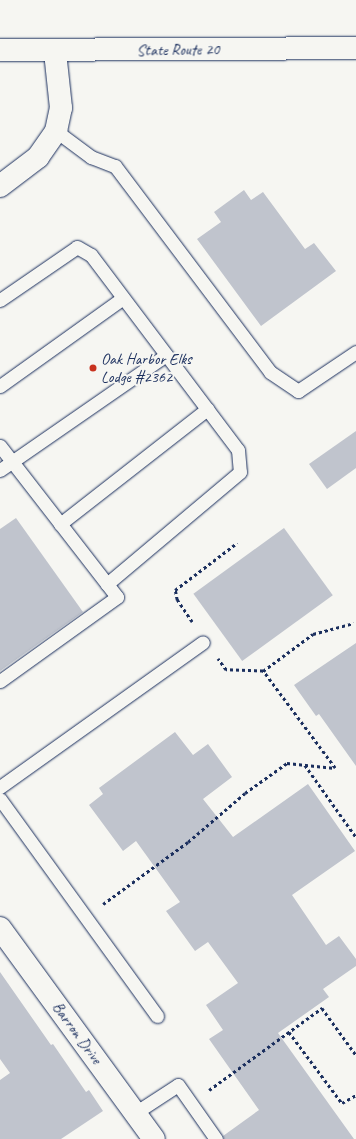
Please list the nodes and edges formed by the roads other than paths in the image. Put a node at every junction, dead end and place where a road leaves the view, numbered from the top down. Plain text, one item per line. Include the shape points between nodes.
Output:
1 (356, 48) edge
2 (0, 50) edge
3 (55, 52) junction
4 (56, 131) junction
5 (0, 186) edge
6 (123, 298) junction
7 (0, 300) edge
8 (356, 352) edge
9 (166, 356) junction
10 (0, 386) edge
11 (207, 409) junction
12 (0, 446) edge
13 (11, 462) junction
14 (0, 470) edge
15 (60, 524) junction
16 (107, 584) junction
17 (204, 641) road end
18 (0, 681) edge
19 (0, 787) edge
20 (0, 799) edge
21 (0, 928) edge
22 (157, 1016) dead end
23 (135, 1113) junction
24 (154, 1139) edge
25 (216, 1139) edge

1 - 3 street, State Route 20
2 - 3 street, State Route 20
3 - 4 street via 60,108
4 - 5 street via 38,157
4 - 8 lane via 91,157 114,166 270,372 298,392
6 - 7 lane via 91,255 77,247
6 - 9 lane
6 - 10 lane
9 - 11 lane
9 - 13 lane
11 - 15 lane
11 - 16 lane via 238,450 240,472
12 - 13 lane
13 - 14 lane
13 - 15 lane
15 - 16 lane
16 - 18 lane via 118,597
17 - 19 lane
20 - 22 lane
21 - 23 street, Barron Drive
23 - 24 street, Barron Drive
23 - 25 lane via 178,1086

